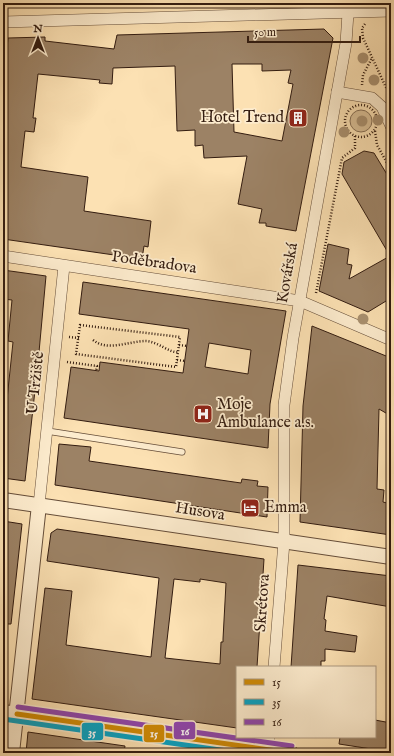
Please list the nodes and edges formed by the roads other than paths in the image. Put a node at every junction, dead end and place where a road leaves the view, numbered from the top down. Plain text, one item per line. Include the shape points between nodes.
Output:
1 (342, 9) edge
2 (391, 11) edge
3 (3, 22) edge
4 (337, 92) junction
5 (391, 126) edge
6 (3, 256) edge
7 (64, 266) junction
8 (300, 301) junction
9 (391, 340) edge
10 (47, 431) junction
11 (182, 452) dead end
12 (3, 500) edge
13 (39, 505) junction
14 (284, 542) junction
15 (391, 557) edge
16 (274, 666) edge
17 (10, 713) edge
18 (268, 746) edge
19 (12, 753) edge
20 (291, 753) edge

1 - 2 street via 365,12
1 - 3 street
1 - 4 street, Kovářská via 346,43
4 - 5 street via 360,101 372,98 377,101
4 - 8 street, Kovářská
6 - 7 street, Poděbradova
7 - 8 street, Poděbradova
7 - 10 street, U Tržiště
8 - 9 street, Poděbradova
8 - 14 street, Kovářská via 284,405
10 - 11 lane
10 - 13 street, U Tržiště
12 - 13 street, Husova
13 - 14 street, Husova
13 - 17 street
14 - 15 street, Husova
14 - 16 street, Skrétova
17 - 18 street
17 - 19 street
18 - 20 street

